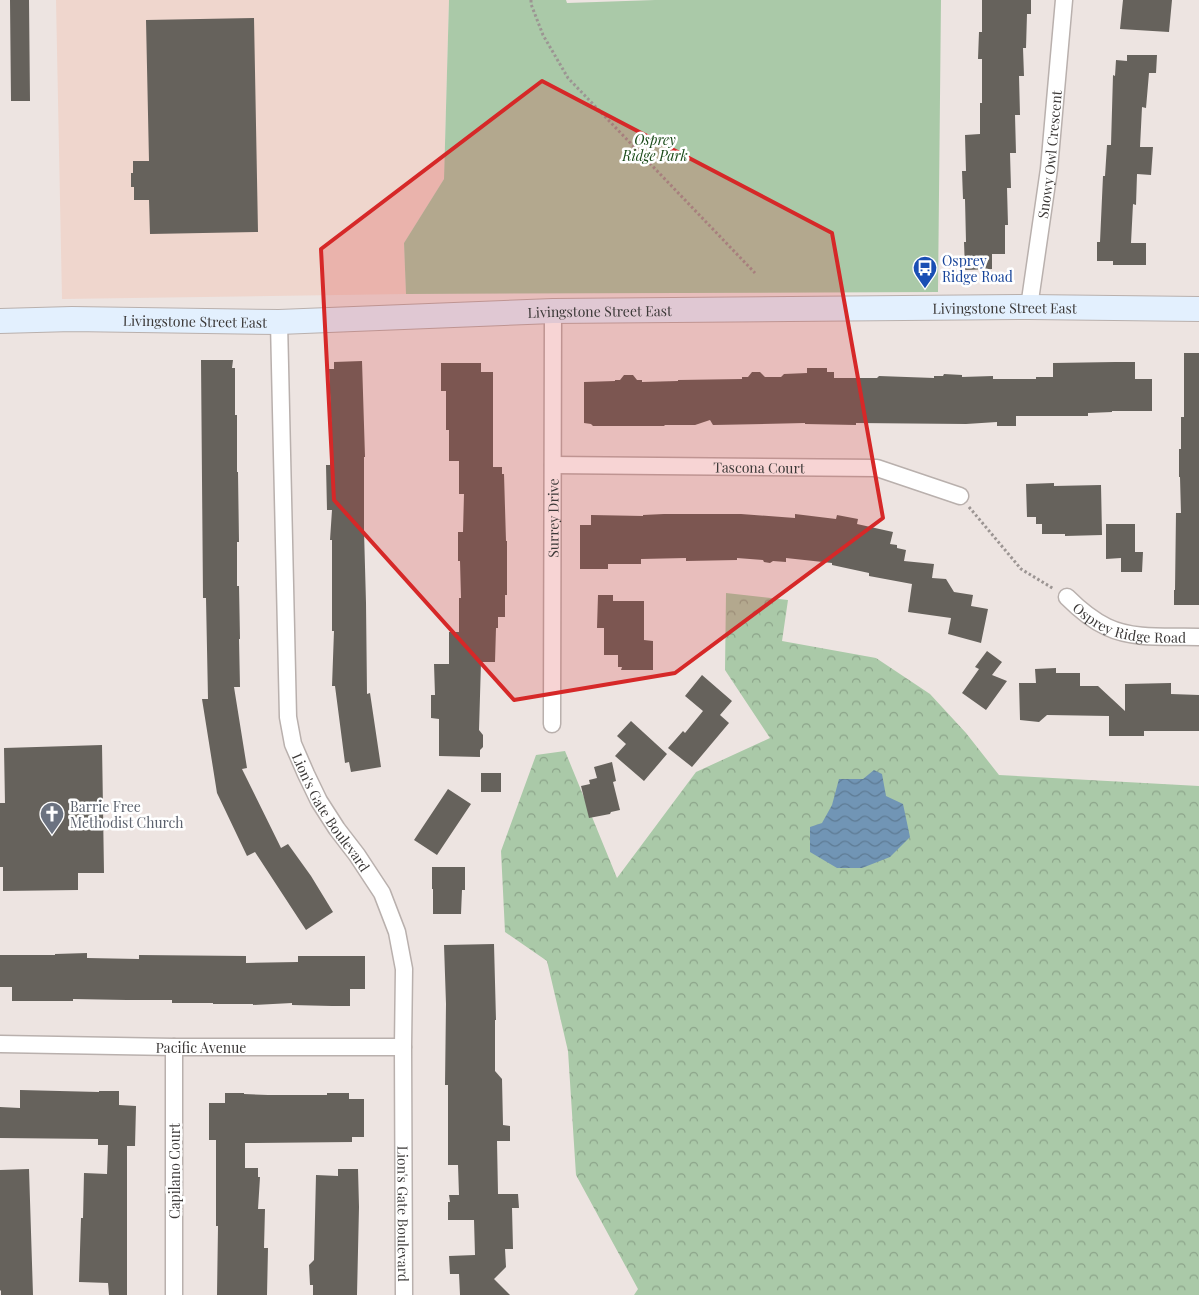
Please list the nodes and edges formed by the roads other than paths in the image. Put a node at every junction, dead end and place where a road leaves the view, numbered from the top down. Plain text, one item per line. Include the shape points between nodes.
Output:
1 (1064, 0) edge
2 (1028, 307) junction
3 (1199, 308) edge
4 (553, 311) junction
5 (0, 321) edge
6 (279, 322) junction
7 (553, 465) junction
8 (960, 496) road end
9 (1067, 597) road end
10 (1199, 637) edge
11 (552, 724) dead end
12 (0, 1044) edge
13 (174, 1047) junction
14 (403, 1047) junction
15 (174, 1295) edge
16 (404, 1295) edge

1 - 2 street, Snowy Owl Crescent via 1049,169
2 - 3 street, Livingstone Street East
2 - 4 street, Livingstone Street East
4 - 6 street, Livingstone Street East
4 - 7 street, Surrey Drive
5 - 6 street, Livingstone Street East
6 - 14 street, Lion's Gate Boulevard via 288,717 293,744 319,801 382,893 397,932 404,969
7 - 8 street, Tascona Court via 877,468
7 - 11 street, Surrey Drive
9 - 10 street, Osprey Ridge Road via 1108,628 1146,636
12 - 13 street, Pacific Avenue
13 - 14 street, Pacific Avenue
13 - 15 street, Capilano Court
14 - 16 street, Lion's Gate Boulevard

